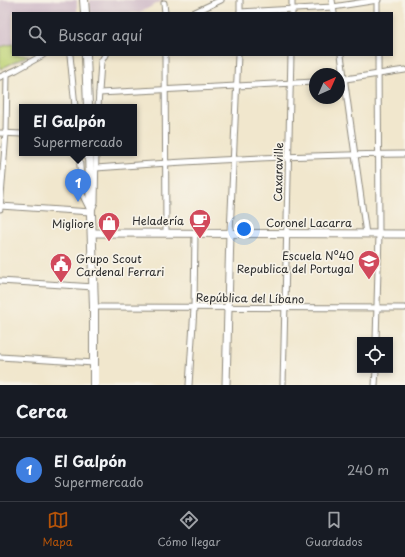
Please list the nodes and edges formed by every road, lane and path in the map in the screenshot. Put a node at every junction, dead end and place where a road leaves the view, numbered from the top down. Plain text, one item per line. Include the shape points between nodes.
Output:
1 (84, 0) edge
2 (221, 0) edge
3 (240, 0) edge
4 (292, 0) edge
5 (332, 0) edge
6 (378, 0) edge
7 (164, 3) dead end
8 (333, 10) edge
9 (85, 12) edge
10 (165, 12) edge
11 (195, 12) edge
12 (240, 12) edge
13 (292, 12) edge
14 (377, 12) edge
15 (41, 56) edge
16 (70, 56) edge
17 (86, 56) edge
18 (104, 56) edge
19 (165, 56) edge
20 (238, 56) edge
21 (291, 56) edge
22 (341, 56) edge
23 (378, 56) edge
24 (343, 68) edge
25 (405, 70) edge
26 (378, 74) junction
27 (8, 75) junction
28 (0, 77) edge
29 (345, 80) joint
30 (309, 82) edge
31 (290, 83) junction
32 (237, 86) junction
33 (165, 90) junction
34 (99, 92) junction
35 (75, 104) edge
36 (88, 104) edge
37 (98, 104) edge
38 (0, 133) edge
39 (6, 133) junction
40 (19, 134) edge
41 (354, 154) junction
42 (378, 154) junction
43 (405, 154) edge
44 (79, 156) edge
45 (89, 156) edge
46 (96, 156) edge
47 (288, 157) junction
48 (234, 160) junction
49 (166, 162) junction
50 (96, 168) junction
51 (0, 207) edge
52 (91, 212) junction
53 (92, 232) junction
54 (166, 232) junction
55 (195, 232) junction
56 (230, 233) junction
57 (287, 234) junction
58 (366, 234) junction
59 (378, 234) junction
60 (405, 234) edge
61 (0, 281) edge
62 (94, 287) junction
63 (94, 308) junction
64 (194, 308) junction
65 (227, 308) junction
66 (377, 308) junction
67 (405, 308) edge
68 (285, 309) junction
69 (376, 337) edge
70 (0, 357) edge
71 (94, 363) junction
72 (376, 373) edge
73 (94, 385) edge
74 (189, 385) edge
75 (226, 385) edge
76 (283, 385) edge
77 (376, 385) edge

1 - 9 main road
2 - 11 street
3 - 12 street
4 - 13 street
5 - 8 street
6 - 8 street
6 - 14 street
7 - 10 street
8 - 13 street
15 - 27 street
16 - 35 street
17 - 36 main road
18 - 34 street via 100,62
19 - 33 street
20 - 32 street
21 - 31 street, Caxaraville
22 - 24 street
23 - 26 street
25 - 26 street
26 - 29 street
26 - 42 street
27 - 28 street
27 - 39 street
29 - 41 street
30 - 31 street
31 - 32 street
31 - 47 street, Caxaraville
32 - 33 street
32 - 48 street
33 - 34 street
33 - 49 street
34 - 37 street
38 - 39 street
39 - 40 street
39 - 51 street
41 - 42 street
41 - 47 street
41 - 58 street
42 - 43 street
42 - 59 street
44 - 52 street via 82,194
45 - 52 main road
46 - 50 street
47 - 48 street
47 - 57 street, Caxaraville
48 - 49 street
48 - 56 street
49 - 50 street
49 - 54 street
50 - 52 street via 95,202
51 - 52 street
52 - 53 main road
53 - 54 street, Coronel Lacarra
53 - 62 main road
54 - 55 street, Coronel Lacarra
55 - 56 street, Coronel Lacarra
55 - 64 street
56 - 57 street, Coronel Lacarra
56 - 65 street
57 - 58 street, Coronel Lacarra
57 - 68 street, Caxaraville
58 - 59 street, Coronel Lacarra
59 - 60 street, Coronel Lacarra
59 - 66 street
61 - 62 street
62 - 63 main road
63 - 64 street, República del Líbano
63 - 71 main road
64 - 65 street, República del Líbano
64 - 74 street
65 - 68 street, República del Líbano
65 - 75 street
66 - 67 street, República del Líbano
66 - 68 street, República del Líbano
66 - 69 street
68 - 76 street, Caxaraville
70 - 71 street
71 - 73 main road
72 - 77 street

